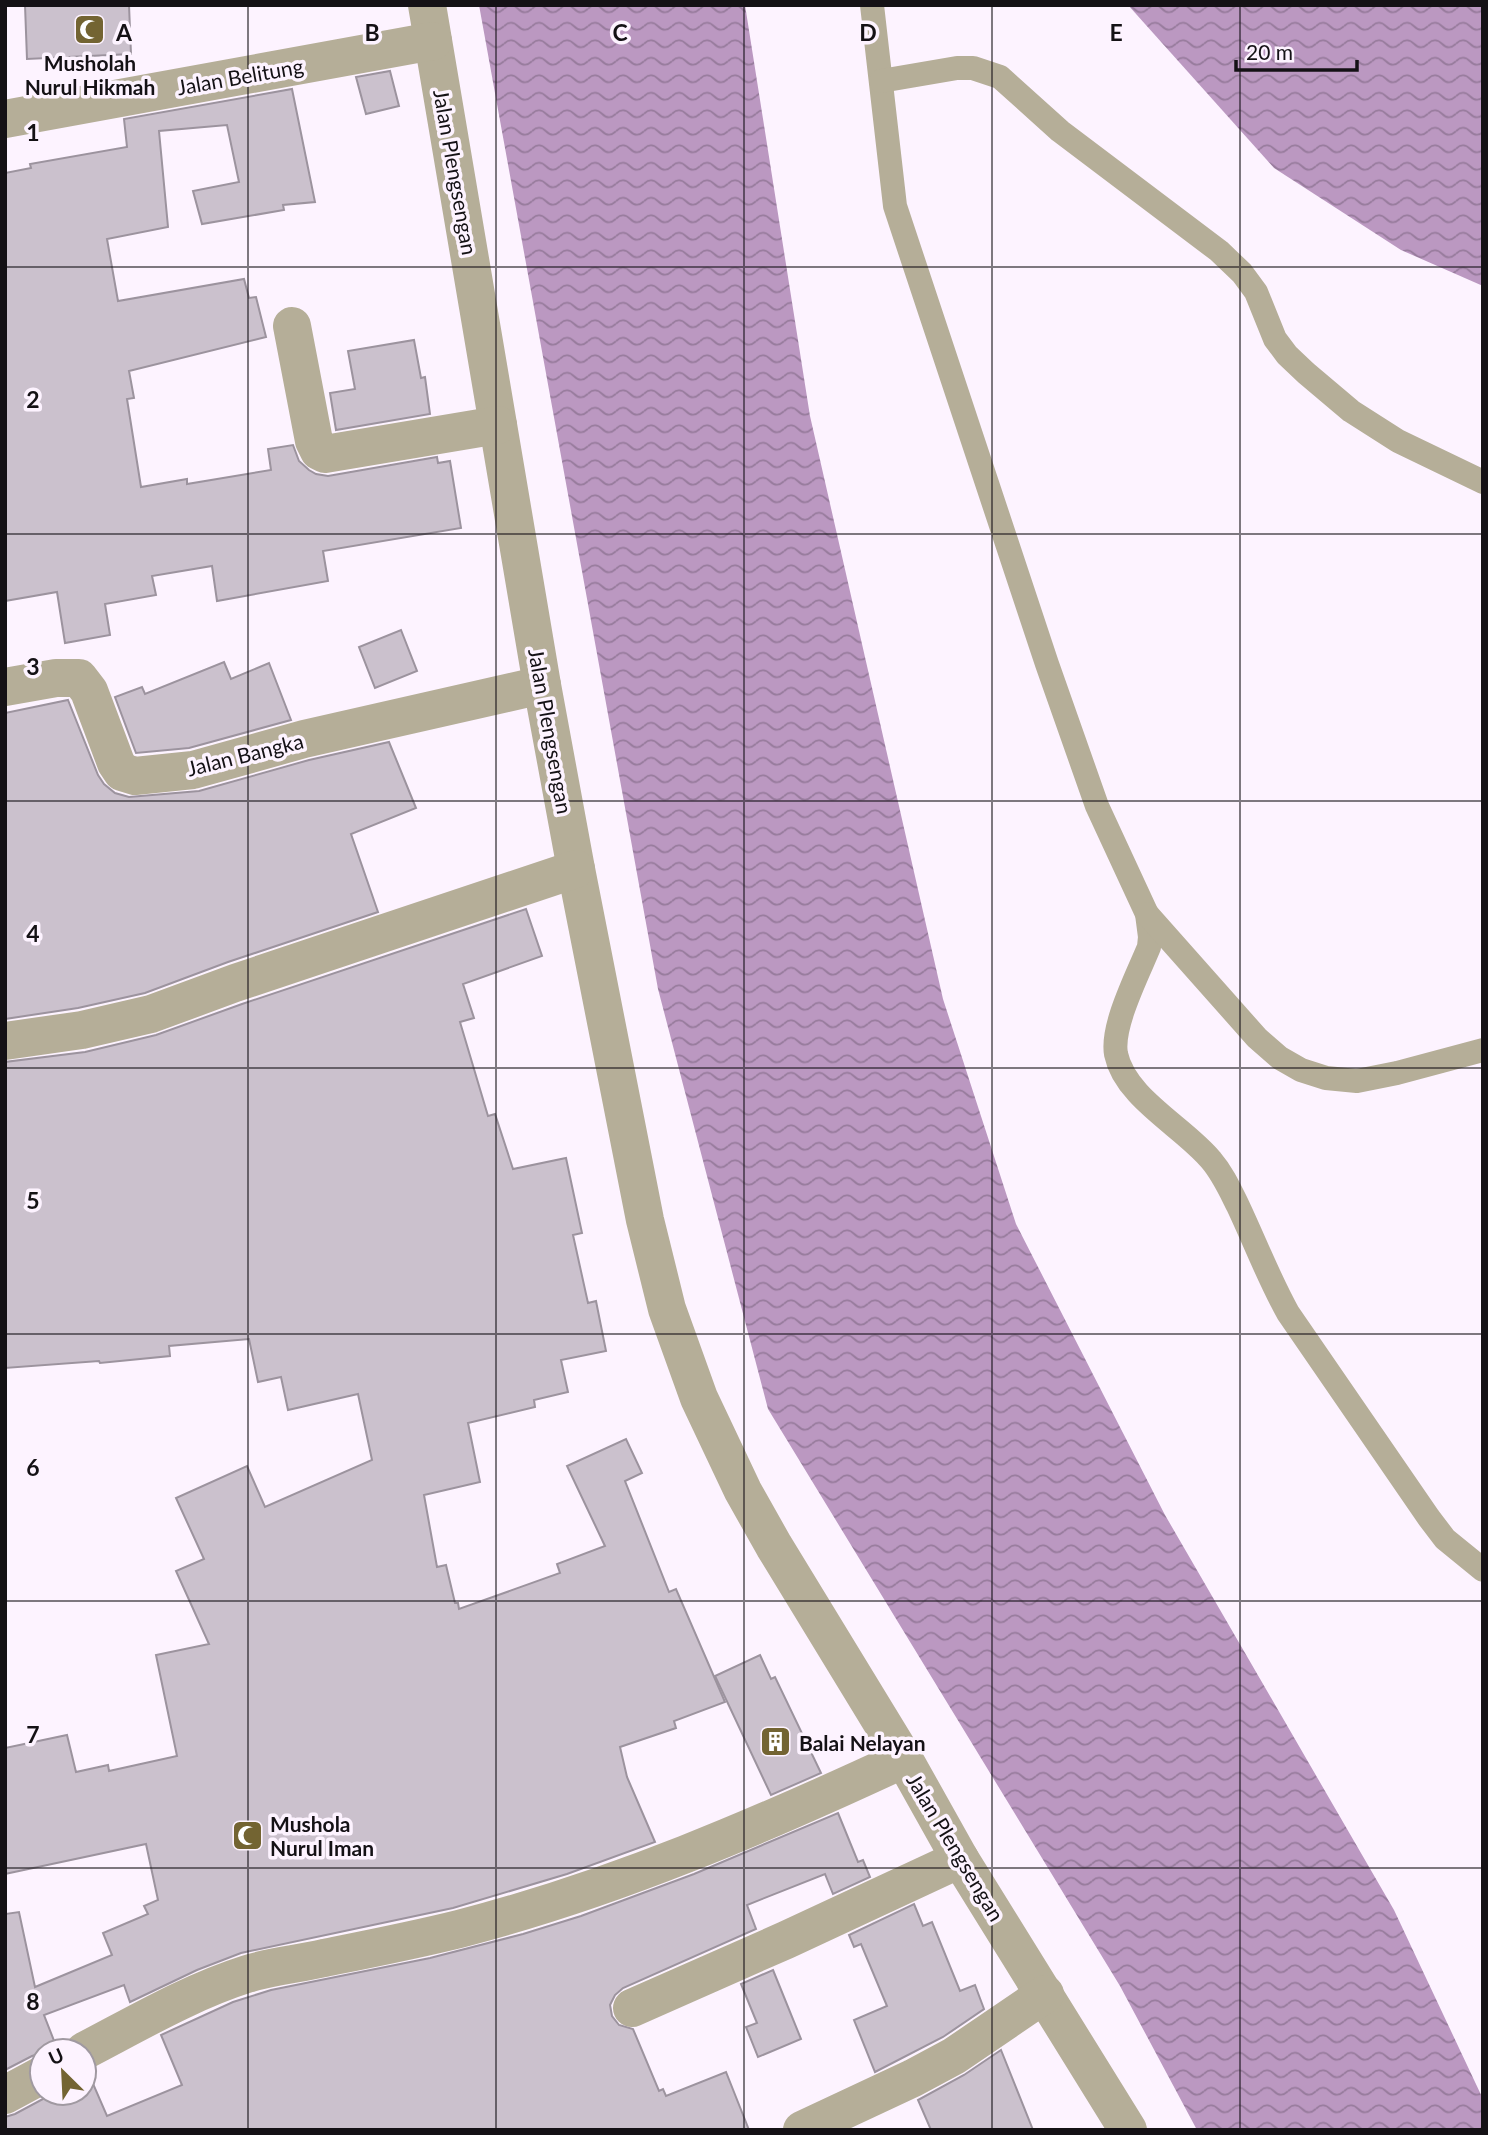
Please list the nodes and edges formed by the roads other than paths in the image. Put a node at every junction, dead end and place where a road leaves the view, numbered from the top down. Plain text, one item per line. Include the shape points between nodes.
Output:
1 (872, 5) edge
2 (430, 23) edge
3 (881, 81) junction
4 (5, 118) edge
5 (292, 326) dead end
6 (498, 425) junction
7 (1483, 482) edge
8 (542, 685) junction
9 (5, 687) edge
10 (576, 869) junction
11 (1147, 914) junction
12 (5, 1041) edge
13 (1483, 1050) edge
14 (1483, 1570) edge
15 (904, 1759) junction
16 (960, 1859) junction
17 (1045, 1994) junction
18 (632, 2008) dead end
19 (98, 2044) edge
20 (28, 2083) edge
21 (5, 2095) edge
22 (802, 2130) edge
23 (1128, 2130) edge

1 - 3 lane
2 - 4 street, Jalan Belitung
2 - 6 street, Jalan Plengsengan
3 - 7 lane via 957,68 1000,77 1060,131 1219,251 1256,292 1275,339 1287,355 1351,411 1398,441
3 - 11 lane via 900,222 1097,806
5 - 6 street via 314,441 325,454
6 - 8 street, Jalan Plengsengan
8 - 9 street, Jalan Bangka via 304,738 193,770 135,776 122,772 116,763 89,691 79,678
8 - 10 street, Jalan Plengsengan
10 - 12 street via 151,1014
10 - 15 street, Jalan Plengsengan via 642,1206 667,1309 694,1385 743,1492
11 - 13 lane via 1257,1038 1301,1070 1357,1081
11 - 14 lane via 1149,947 1118,1023 1116,1053 1122,1070 1141,1096 1212,1160 1288,1313 1429,1518 1445,1539
15 - 16 street, Jalan Plengsengan
15 - 19 street via 646,1870 459,1929 237,1978
16 - 17 street, Jalan Plengsengan
16 - 18 street
17 - 22 street via 944,2062
17 - 23 street, Jalan Plengsengan
20 - 21 street

